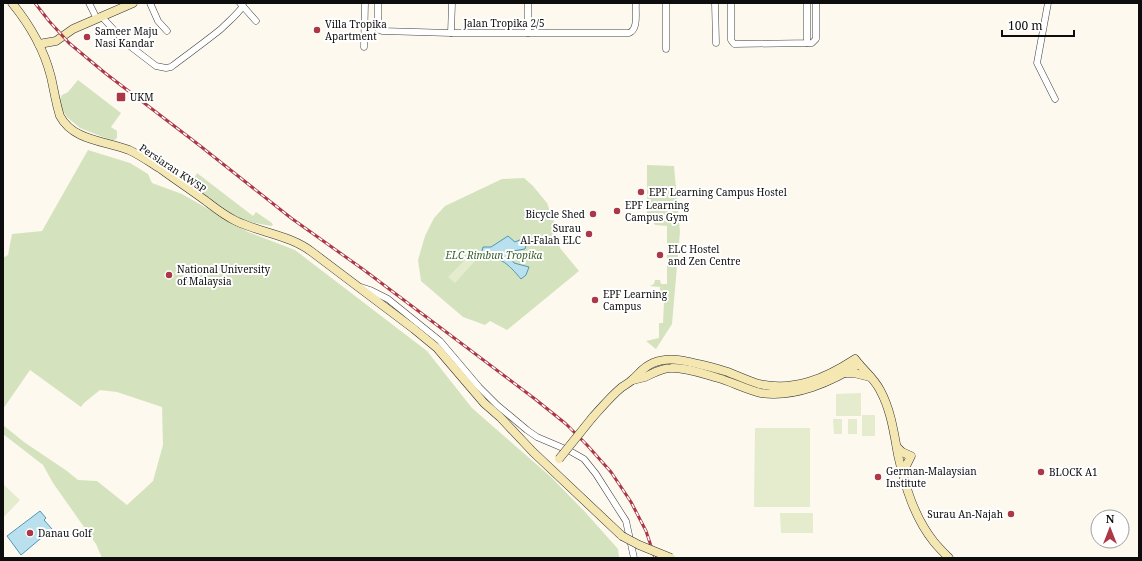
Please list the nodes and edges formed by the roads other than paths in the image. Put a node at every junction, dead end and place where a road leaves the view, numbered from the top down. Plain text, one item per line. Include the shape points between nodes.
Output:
1 (12, 3) edge
2 (89, 3) edge
3 (133, 3) edge
4 (150, 3) edge
5 (365, 3) edge
6 (378, 3) edge
7 (452, 3) edge
8 (528, 3) edge
9 (636, 3) edge
10 (666, 3) edge
11 (715, 3) edge
12 (731, 3) edge
13 (807, 3) edge
14 (816, 3) edge
15 (1048, 3) edge
16 (242, 5) edge
17 (100, 18) junction
18 (256, 21) dead end
19 (167, 31) dead end
20 (451, 32) junction
21 (528, 33) junction
22 (807, 43) junction
23 (39, 44) junction
24 (716, 44) dead end
25 (364, 47) dead end
26 (666, 49) dead end
27 (1054, 99) dead end
28 (358, 286) junction
29 (857, 362) junction
30 (845, 373) junction
31 (870, 376) junction
32 (757, 387) junction
33 (896, 447) junction
34 (550, 468) junction
35 (904, 477) junction
36 (634, 558) edge
37 (671, 558) edge
38 (949, 558) edge

1 - 23 street, Persiaran KWSP
2 - 17 street
3 - 17 street
4 - 19 street via 158,21
5 - 25 street
6 - 20 street, Jalan Tropika 2/5 via 379,30
7 - 20 street
8 - 21 street
9 - 21 street, Jalan Tropika 2/5 via 635,27 628,33
10 - 26 street
11 - 24 street
12 - 22 street via 731,40 734,44
13 - 22 street
14 - 22 street via 816,39 812,43
15 - 27 street via 1037,63
16 - 17 street via 234,17 212,36 171,67 166,68 156,66
16 - 18 street
17 - 23 street via 70,31 56,41
20 - 21 street, Jalan Tropika 2/5
23 - 28 street, Persiaran KWSP via 51,76 60,116 69,128 140,156 237,221 301,244
28 - 34 street, Persiaran KWSP via 437,348 484,403
28 - 36 street via 388,299 440,340 479,387 537,438 584,459 626,521
29 - 30 street
29 - 31 street
29 - 32 street via 809,382
30 - 31 street
30 - 32 street via 819,385 792,392 768,393
31 - 33 street via 888,408
32 - 34 street, bridge via 726,376 671,368 632,380 604,404
33 - 35 street
33 - 35 street via 911,456
34 - 37 street, Persiaran KWSP, bridge via 622,536
35 - 38 street via 914,509 925,530

